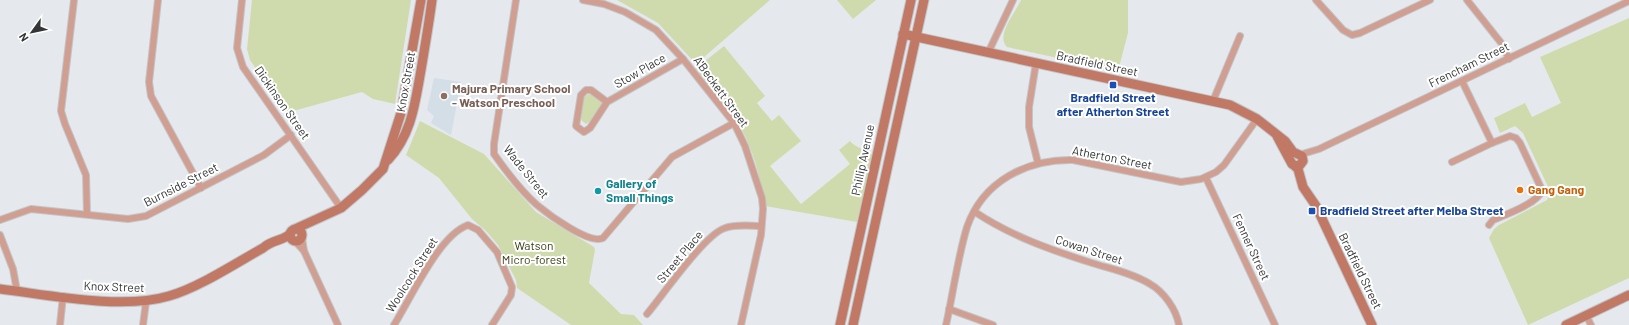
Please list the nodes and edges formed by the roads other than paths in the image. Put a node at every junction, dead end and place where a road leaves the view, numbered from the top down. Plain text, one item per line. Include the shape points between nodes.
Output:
1 (74, 0) edge
2 (158, 0) edge
3 (242, 0) edge
4 (421, 0) edge
5 (432, 0) edge
6 (516, 0) edge
7 (583, 0) edge
8 (911, 0) edge
9 (924, 0) edge
10 (1013, 0) edge
11 (1316, 0) edge
12 (1430, 0) edge
13 (1467, 0) edge
14 (1629, 1) edge
15 (604, 2) edge
16 (903, 34) junction
17 (1240, 36) dead end
18 (916, 37) junction
19 (988, 53) junction
20 (683, 59) junction
21 (1508, 59) junction
22 (1036, 63) junction
23 (1462, 81) junction
24 (1213, 101) junction
25 (607, 102) junction
26 (1257, 119) junction
27 (734, 124) junction
28 (291, 135) junction
29 (1492, 143) junction
30 (1298, 160) junction
31 (386, 161) junction
32 (1038, 162) junction
33 (1452, 162) dead end
34 (1206, 178) junction
35 (201, 188) junction
36 (342, 208) junction
37 (975, 212) junction
38 (87, 214) junction
39 (0, 220) edge
40 (1489, 225) dead end
41 (761, 226) junction
42 (0, 235) edge
43 (296, 236) junction
44 (0, 289) edge
45 (17, 291) junction
46 (1629, 295) edge
47 (63, 296) junction
48 (146, 302) junction
49 (949, 309) junction
50 (647, 314) dead end
51 (1586, 315) junction
52 (60, 325) edge
53 (143, 325) edge
54 (338, 325) edge
55 (394, 325) edge
56 (492, 325) edge
57 (741, 325) edge
58 (840, 325) edge
59 (853, 325) edge
60 (946, 325) edge
61 (993, 325) edge
62 (1179, 325) edge
63 (1275, 325) edge
64 (1372, 325) edge
65 (1566, 325) edge
66 (1591, 325) edge

1 - 38 street via 62,111 86,175
2 - 35 street via 149,82 151,96
3 - 28 street, Dickinson Street via 238,30 239,56 243,67
4 - 31 street, Knox Street via 401,113
5 - 31 street, Knox Street via 413,115 405,137
6 - 27 street, Wade Street via 494,154 537,205 587,238 603,238 672,157
7 - 15 street, A'Beckett Street
8 - 16 street, Phillip Avenue
9 - 18 street
10 - 19 street
11 - 12 street via 1343,30 1352,35
13 - 21 street via 1502,44
14 - 21 street, Frencham Street
15 - 20 street, A'Beckett Street via 656,30
16 - 18 street, Bradfield Street
16 - 58 street, Phillip Avenue
17 - 24 street
18 - 19 street, Bradfield Street
18 - 59 street
19 - 22 street, Bradfield Street
20 - 25 street, Stow Place
20 - 27 street, A'Beckett Street
21 - 23 street, Frencham Street
22 - 24 street, Bradfield Street
22 - 32 street via 1029,107 1030,127
23 - 29 street
23 - 30 street, Frencham Street
24 - 26 street, Bradfield Street via 1237,108
25 - 25 street, Stow Place via 590,128 584,132 576,126 581,94 586,90 591,90
26 - 30 street, Bradfield Street via 1284,141
26 - 34 street, Atherton Street via 1224,165
27 - 41 street, A'Beckett Street via 745,146 762,198
28 - 35 street, Burnside Street via 264,155
28 - 36 street, Dickinson Street
29 - 33 street
29 - 40 street via 1510,136 1516,138 1542,190 1541,195 1534,200 1493,220
30 - 64 street, Bradfield Street via 1316,206
31 - 36 street, Knox Street via 376,177
32 - 34 street, Atherton Street via 1073,160 1181,182
32 - 37 street, Atherton Street via 1015,172 996,185
34 - 63 street, Fenner Street
35 - 38 street, Burnside Street via 137,218
36 - 43 street, Knox Street via 321,218
37 - 49 street, Atherton Street via 967,226
37 - 62 street, Cowan Street via 1019,237 1150,284 1165,297 1174,310
38 - 39 street, Burnside Street via 31,209
41 - 50 street, Street Place via 723,228 707,239
41 - 57 street, A'Beckett Street
42 - 45 street via 13,269
43 - 48 street, Knox Street via 263,248 189,288
43 - 54 street
44 - 45 street, Knox Street
45 - 47 street, Knox Street
46 - 51 street
47 - 48 street, Knox Street via 112,302
47 - 52 street
48 - 53 street
49 - 60 street, Atherton Street
49 - 61 street
51 - 65 street
51 - 66 street
55 - 56 street, Woolcock Street via 441,246 468,225 478,230 496,252 512,286 511,295

